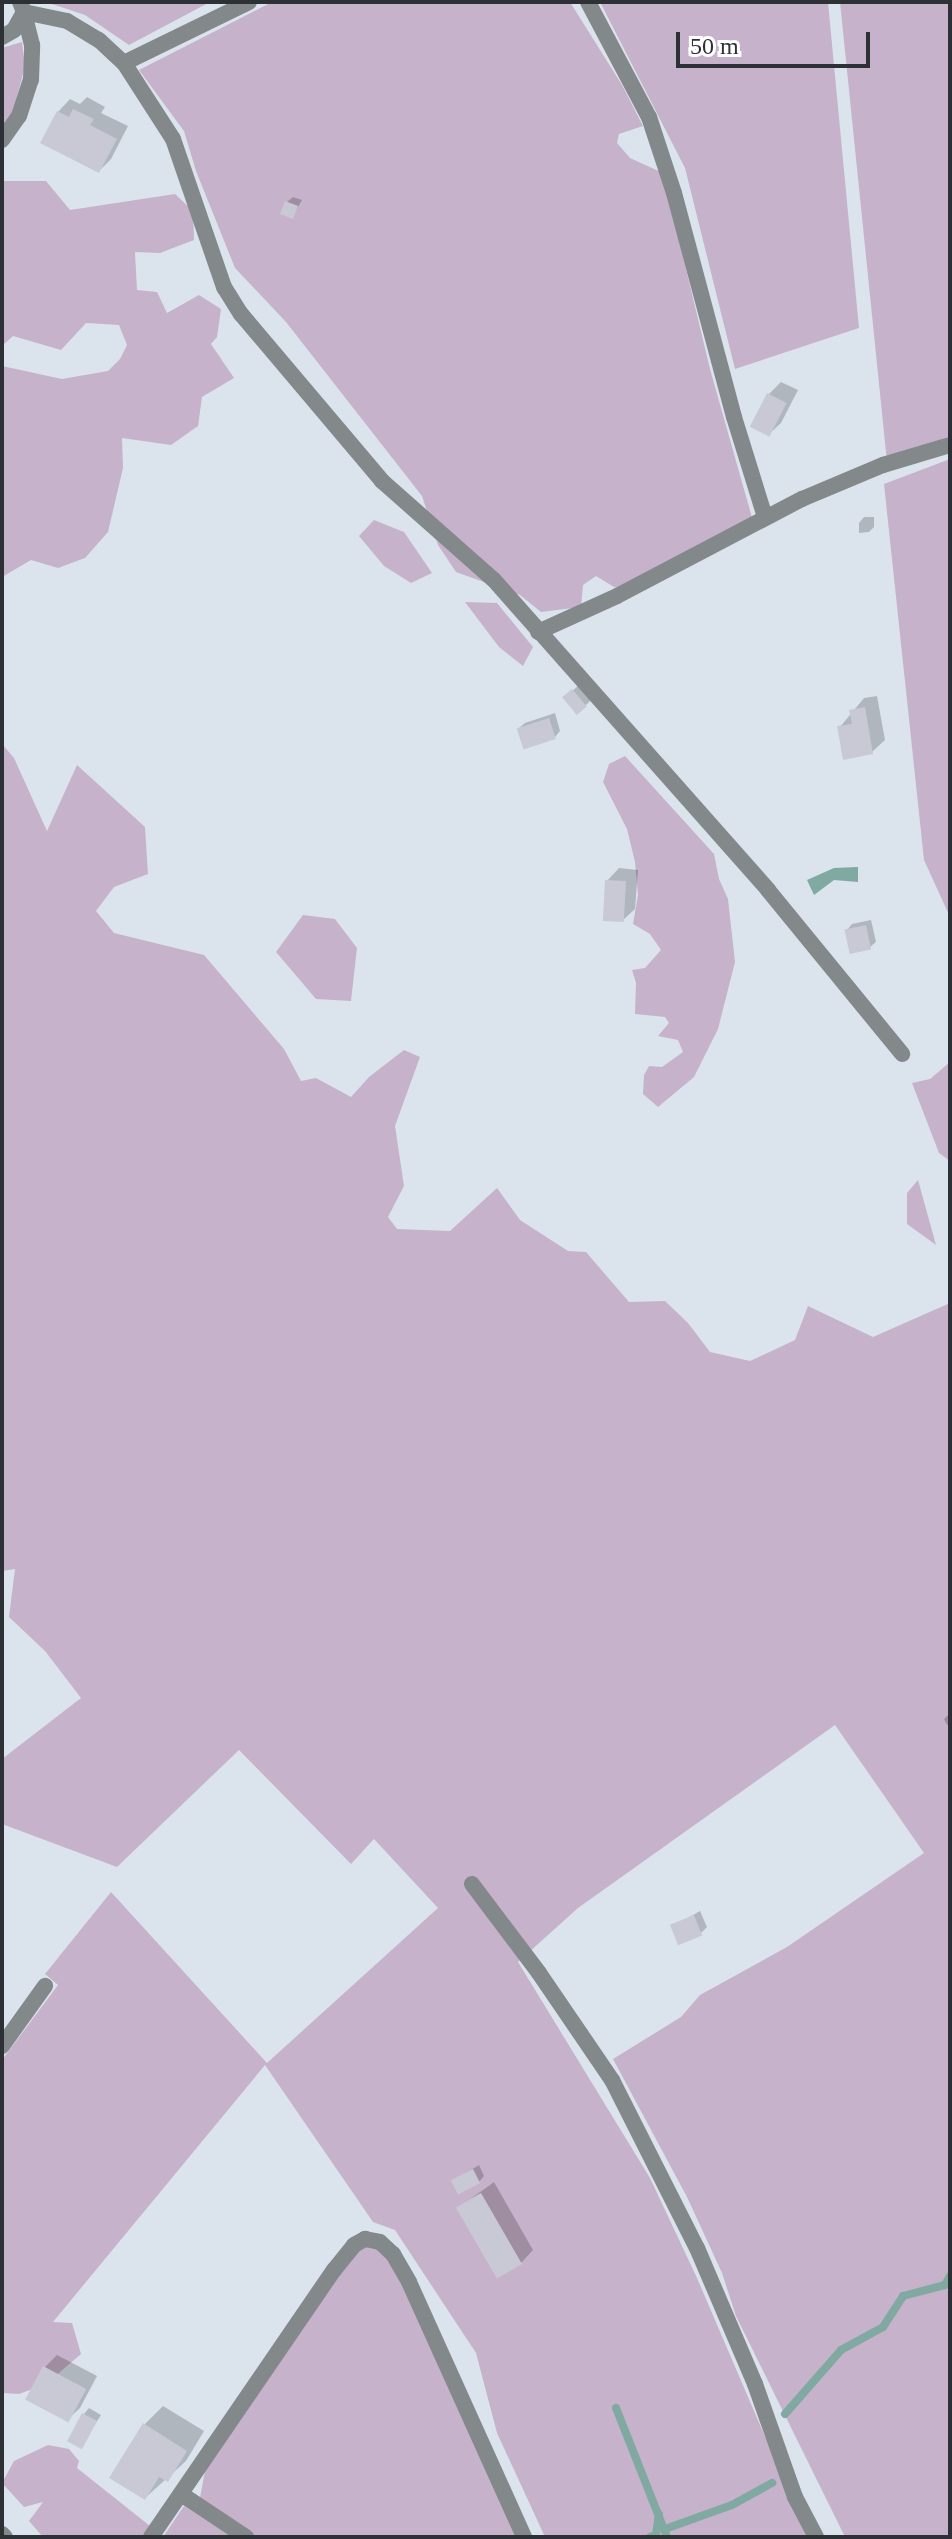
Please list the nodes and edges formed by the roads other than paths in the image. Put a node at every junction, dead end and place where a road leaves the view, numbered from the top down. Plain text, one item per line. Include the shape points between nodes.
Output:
1 (249, 2) edge
2 (588, 2) edge
3 (22, 7) edge
4 (2, 37) edge
5 (124, 63) junction
6 (2, 140) edge
7 (950, 445) edge
8 (765, 517) junction
9 (538, 632) junction
10 (902, 1054) dead end
11 (472, 1884) dead end
12 (45, 1986) dead end
13 (2, 2046) edge
14 (181, 2494) junction
15 (151, 2537) edge
16 (246, 2537) edge
17 (524, 2537) edge
18 (816, 2537) edge

1 - 5 street
2 - 8 street via 649,117
3 - 4 street via 14,30
3 - 5 street via 67,21
3 - 6 street via 32,45 31,80 19,116
5 - 9 street via 173,139 224,287 241,314 382,481 494,580
7 - 8 street via 883,465
8 - 9 street
9 - 10 street via 768,890
11 - 18 street via 612,2080 697,2248 755,2384 795,2497
12 - 13 street
14 - 15 street
14 - 16 street
14 - 17 street via 334,2270 365,2239 380,2242 393,2254 409,2282

